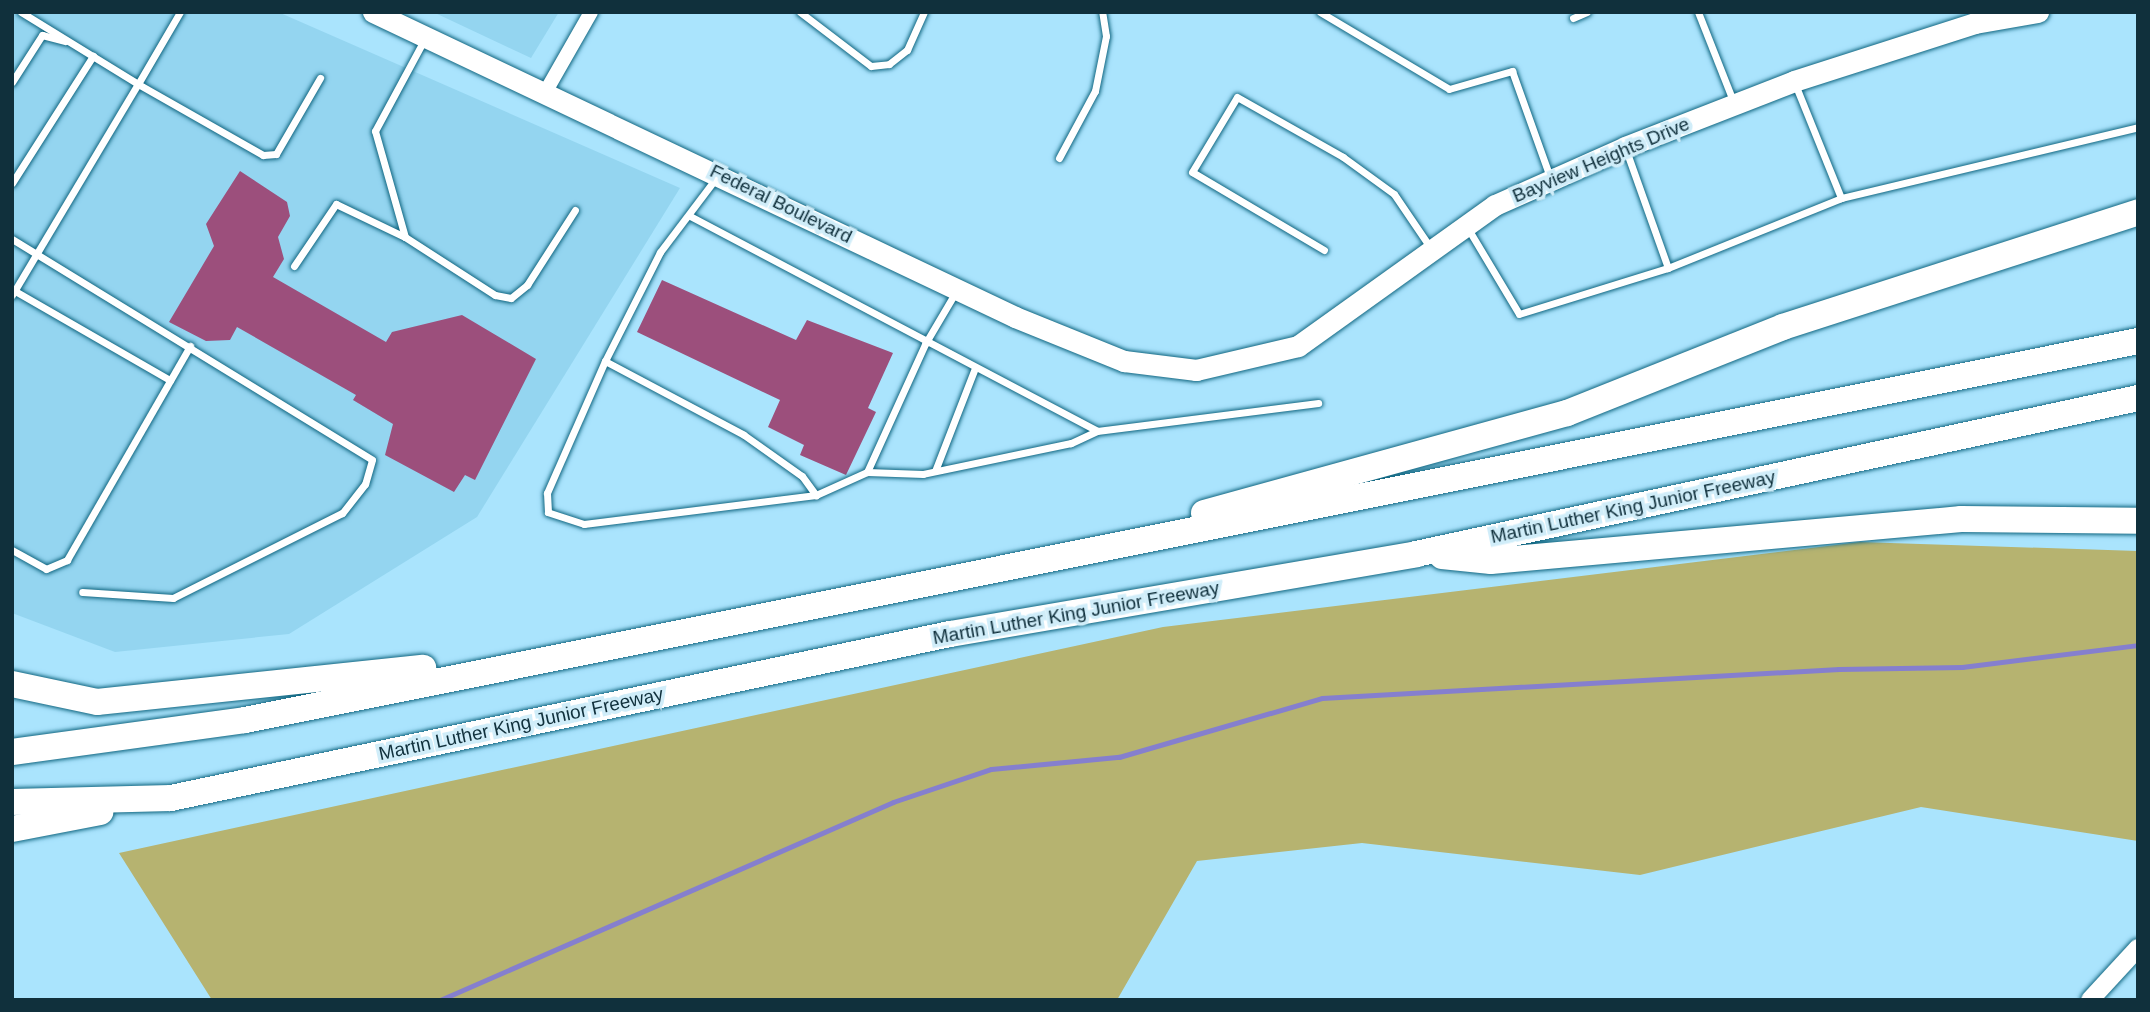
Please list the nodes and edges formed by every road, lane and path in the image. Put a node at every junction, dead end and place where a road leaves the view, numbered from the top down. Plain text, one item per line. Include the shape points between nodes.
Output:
1 (21, 12) edge
2 (180, 12) edge
3 (591, 12) edge
4 (800, 12) edge
5 (924, 12) edge
6 (1102, 12) edge
7 (1320, 12) edge
8 (1587, 12) edge
9 (1698, 12) edge
10 (2038, 12) edge
11 (378, 13) edge
12 (1573, 18) dead end
13 (1973, 18) edge
14 (426, 36) junction
15 (76, 44) junction
16 (93, 56) junction
17 (320, 78) dead end
18 (1794, 80) junction
19 (12, 82) edge
20 (138, 84) junction
21 (546, 91) junction
22 (1735, 105) junction
23 (2138, 127) edge
24 (1625, 147) junction
25 (1059, 158) dead end
26 (718, 174) junction
27 (1552, 181) junction
28 (12, 183) edge
29 (1841, 198) junction
30 (575, 210) dead end
31 (2138, 212) edge
32 (691, 216) junction
33 (1466, 226) junction
34 (405, 237) junction
35 (12, 239) edge
36 (1324, 250) dead end
37 (1432, 251) junction
38 (37, 254) junction
39 (294, 266) dead end
40 (1668, 268) junction
41 (957, 289) junction
42 (13, 293) edge
43 (2138, 341) edge
44 (925, 344) junction
45 (190, 346) junction
46 (605, 361) junction
47 (975, 368) junction
48 (1196, 370) joint
49 (170, 380) junction
50 (2138, 397) edge
51 (1318, 403) dead end
52 (1097, 431) junction
53 (935, 471) junction
54 (867, 472) junction
55 (816, 495) junction
56 (2138, 521) edge
57 (12, 550) edge
58 (1416, 554) junction
59 (961, 576) junction
60 (82, 592) dead end
61 (609, 647) junction
62 (12, 684) edge
63 (12, 752) edge
64 (172, 798) junction
65 (12, 802) edge
66 (12, 829) edge
67 (2138, 948) edge
68 (2090, 1000) edge

1 - 15 lane
2 - 20 lane
3 - 21 street
4 - 5 lane via 871,66 889,64 908,50
6 - 25 lane via 1106,36 1095,91
7 - 27 lane via 1449,89 1511,71
8 - 12 lane
9 - 22 lane
10 - 13 main road, Bayview Heights Drive
11 - 14 main road, Federal Boulevard
13 - 18 main road, Bayview Heights Drive
14 - 21 main road, Federal Boulevard
14 - 34 lane via 375,131
15 - 16 lane
15 - 19 lane via 43,36
16 - 20 lane
16 - 28 lane
17 - 20 lane via 276,154 263,155
18 - 22 main road, Bayview Heights Drive
18 - 29 lane
20 - 38 lane
21 - 26 main road, Federal Boulevard
22 - 24 main road, Bayview Heights Drive
23 - 29 lane
24 - 27 main road, Bayview Heights Drive
24 - 40 lane
26 - 32 lane
26 - 41 main road, Federal Boulevard
27 - 33 main road, Bayview Heights Drive via 1495,205
29 - 40 lane
30 - 34 lane via 527,285 511,298 495,295
31 - 59 highway via 1783,327 1567,413 1473,443
32 - 44 lane
32 - 46 lane via 677,224 660,252
33 - 37 main road, Bayview Heights Drive
33 - 40 lane via 1518,314
34 - 39 lane via 335,204
35 - 38 lane
36 - 37 lane via 1192,172 1237,97 1343,158 1394,194
37 - 48 main road, Bayview Heights Drive via 1298,346
38 - 42 lane
38 - 45 lane
41 - 44 lane
41 - 48 main road, Federal Boulevard via 1124,361
42 - 49 lane
43 - 59 highway
44 - 47 lane
44 - 54 lane
45 - 49 lane
45 - 60 lane via 369,454 373,470 342,513 326,524 173,598
46 - 55 lane via 744,435 802,476
46 - 55 lane via 547,493 548,512 584,524
47 - 52 lane
47 - 53 lane
49 - 57 lane via 67,560 46,569
50 - 58 highway, Martin Luther King Junior Freeway
51 - 52 lane
52 - 53 lane via 1071,443
53 - 54 lane
54 - 55 lane
56 - 58 highway via 1961,519 1491,561
58 - 64 highway, Martin Luther King Junior Freeway via 950,634
59 - 61 highway
61 - 62 highway via 97,702
61 - 63 highway via 245,720
64 - 65 highway, Martin Luther King Junior Freeway
64 - 66 highway
67 - 68 street

